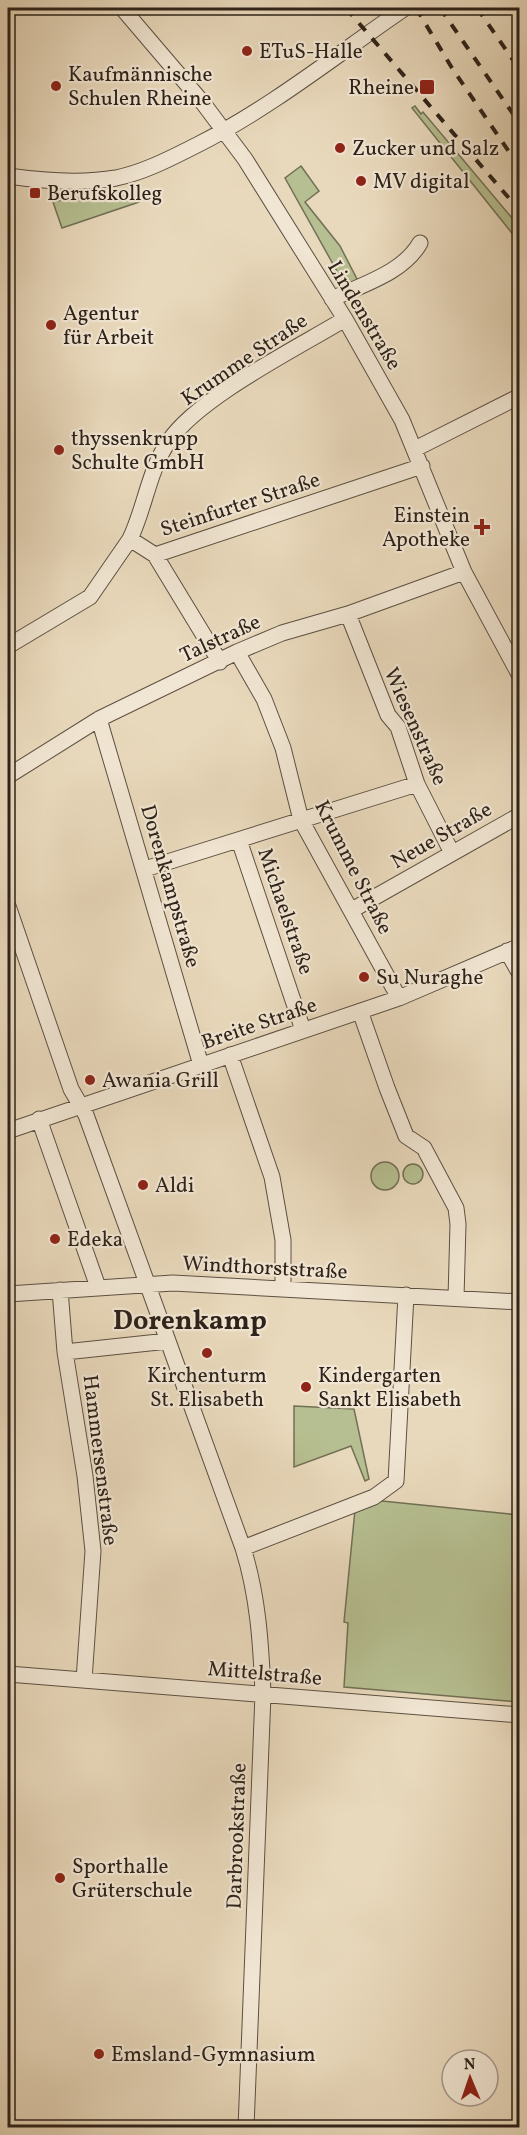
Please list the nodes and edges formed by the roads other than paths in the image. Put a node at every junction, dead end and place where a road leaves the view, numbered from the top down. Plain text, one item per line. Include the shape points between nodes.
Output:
1 (122, 8) edge
2 (405, 8) edge
3 (385, 13) edge
4 (224, 131) junction
5 (8, 176) edge
6 (420, 243) dead end
7 (332, 299) junction
8 (345, 319) junction
9 (519, 396) edge
10 (415, 449) junction
11 (422, 466) junction
12 (130, 539) junction
13 (155, 555) junction
14 (464, 572) junction
15 (348, 614) junction
16 (8, 646) edge
17 (237, 652) junction
18 (219, 662) junction
19 (519, 676) edge
20 (99, 719) junction
21 (8, 776) edge
22 (417, 784) junction
23 (519, 815) edge
24 (301, 820) junction
25 (239, 840) junction
26 (452, 853) junction
27 (145, 869) junction
28 (8, 906) edge
29 (352, 910) junction
30 (513, 949) edge
31 (519, 974) edge
32 (399, 998) junction
33 (360, 1011) junction
34 (303, 1030) junction
35 (230, 1055) junction
36 (201, 1065) junction
37 (79, 1104) junction
38 (39, 1119) junction
39 (8, 1131) edge
40 (149, 1285) junction
41 (98, 1287) junction
42 (283, 1289) junction
43 (60, 1290) junction
44 (8, 1294) edge
45 (406, 1295) junction
46 (456, 1298) junction
47 (519, 1302) edge
48 (168, 1341) junction
49 (65, 1352) junction
50 (243, 1548) junction
51 (8, 1674) edge
52 (84, 1680) junction
53 (263, 1694) junction
54 (519, 1715) edge
55 (246, 2127) edge

1 - 4 street, Lindenstraße
2 - 3 street
3 - 4 street via 276,100
4 - 5 street via 165,162 117,177 69,181
4 - 7 street, Lindenstraße
6 - 7 street via 401,266
7 - 8 street, Lindenstraße
8 - 10 street, Lindenstraße
8 - 12 street, Krumme Straße via 201,409 169,441
9 - 10 street
10 - 11 street, Lindenstraße
11 - 13 street, Steinfurter Straße
11 - 14 street, Lindenstraße
12 - 13 street, Steinfurter Straße
12 - 16 street via 90,597
13 - 18 street
14 - 15 street, Talstraße
14 - 19 street, Lindenstraße
15 - 17 street, Talstraße via 282,633
15 - 22 street, Wiesenstraße via 388,715 398,728
17 - 18 street, Talstraße
17 - 24 street, Krumme Straße via 268,709 283,748
18 - 20 street, Talstraße
20 - 21 street, Talstraße
20 - 27 street, Dorenkampstraße
22 - 24 street
22 - 26 street, Wiesenstraße
23 - 26 street, Neue Straße
24 - 25 street
24 - 29 street, Krumme Straße
25 - 27 street
25 - 34 street, Michaelstraße
26 - 29 street, Neue Straße
27 - 36 street, Dorenkampstraße
28 - 37 street, Darbrookstraße
29 - 32 street, Krumme Straße
30 - 31 street
30 - 32 street, Breite Straße
32 - 33 street, Breite Straße
33 - 34 street, Breite Straße
33 - 46 street via 406,1136 424,1148 456,1208
34 - 35 street, Breite Straße
35 - 36 street, Breite Straße
35 - 42 street via 272,1178 283,1240
36 - 37 street, Breite Straße
37 - 38 street, Breite Straße
37 - 40 street, Darbrookstraße
38 - 39 street, Breite Straße
38 - 41 street
40 - 41 street, Windthorststraße
40 - 42 street, Windthorststraße
40 - 48 street, Darbrookstraße
41 - 43 street, Windthorststraße
42 - 45 street, Windthorststraße
43 - 44 street, Windthorststraße
43 - 49 street, Hammersenstraße
45 - 46 street, Windthorststraße
45 - 50 street via 396,1480 374,1497
46 - 47 street, Windthorststraße
48 - 49 street
48 - 50 street, Darbrookstraße
49 - 52 street, Hammersenstraße via 93,1551
50 - 53 street, Darbrookstraße via 260,1628
51 - 52 street, Mittelstraße
52 - 53 street, Mittelstraße
53 - 54 street, Mittelstraße
53 - 55 street, Darbrookstraße

